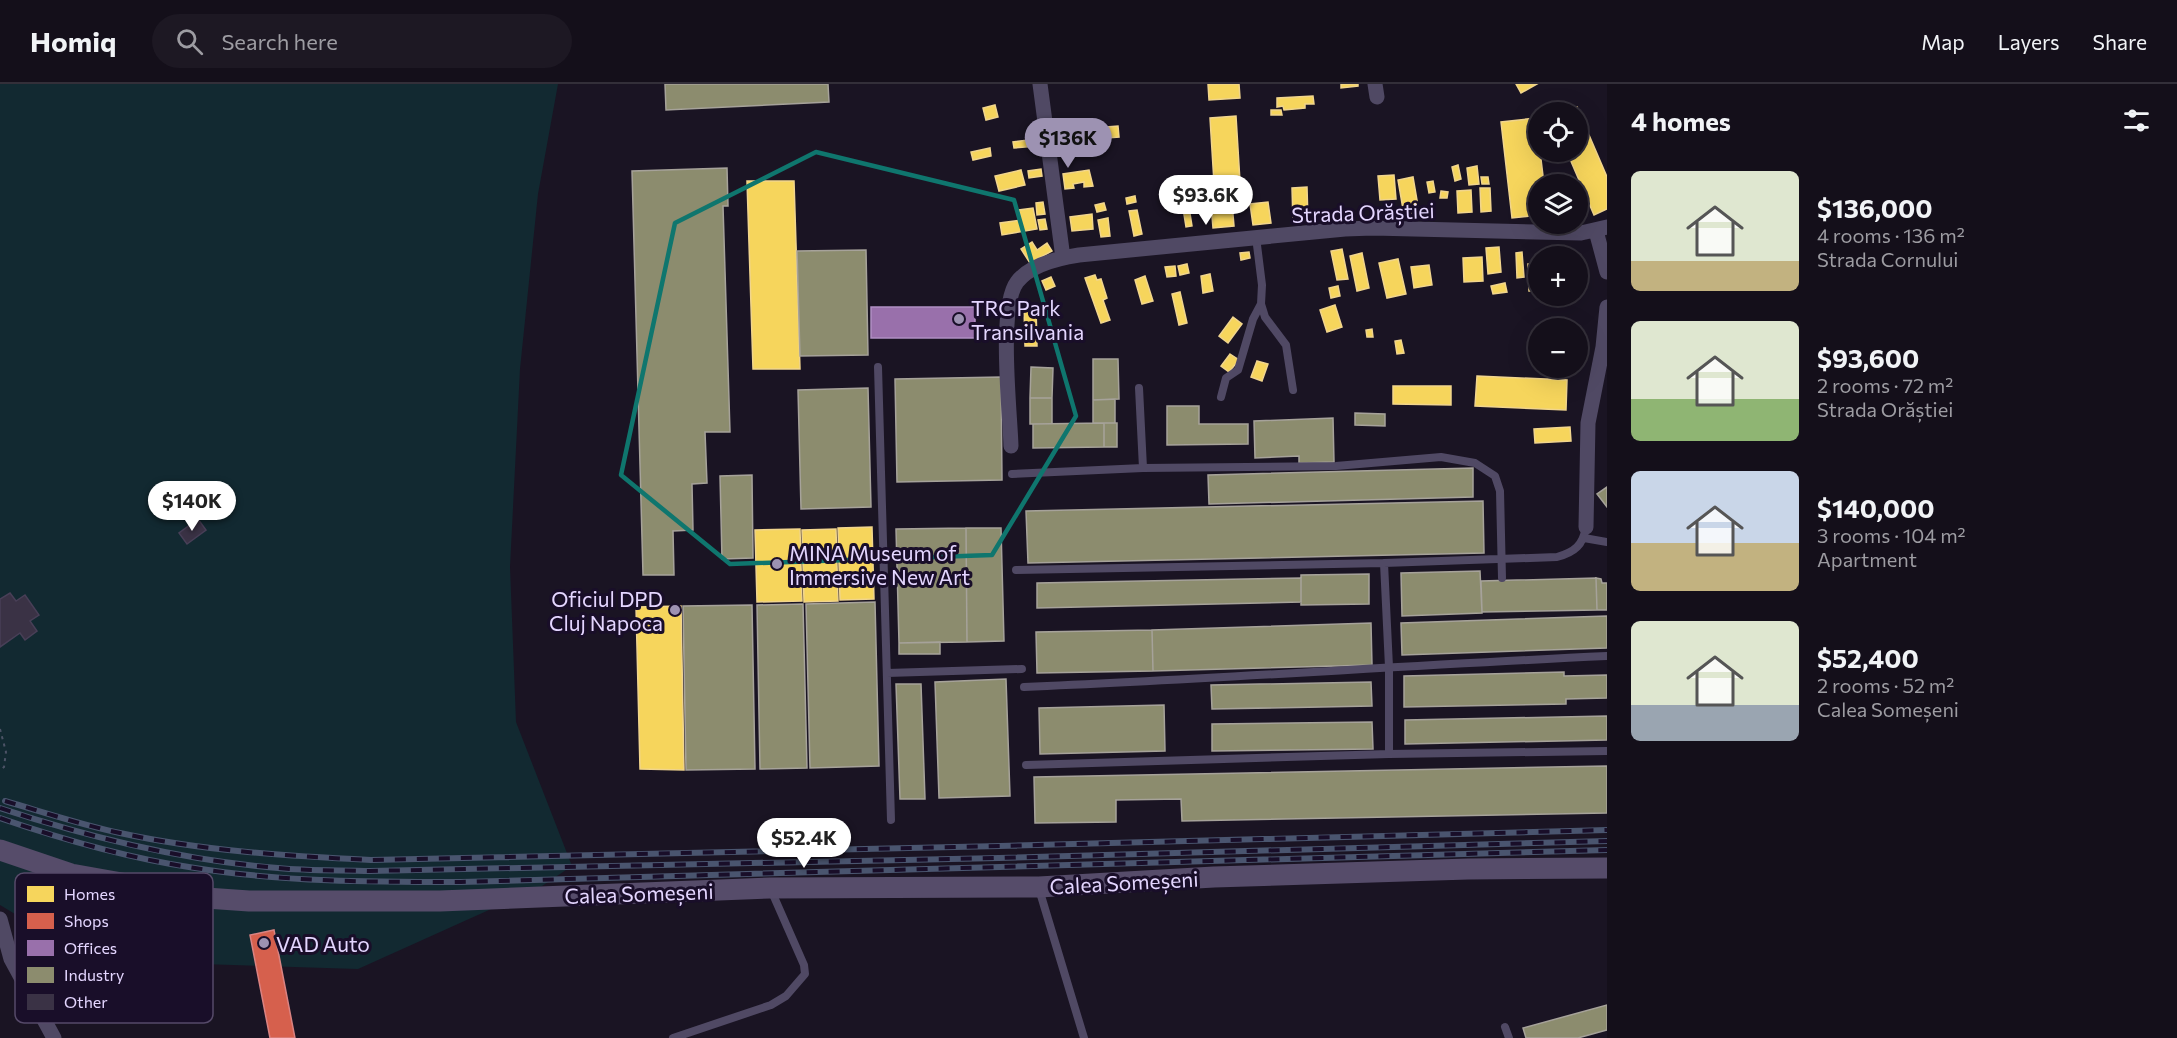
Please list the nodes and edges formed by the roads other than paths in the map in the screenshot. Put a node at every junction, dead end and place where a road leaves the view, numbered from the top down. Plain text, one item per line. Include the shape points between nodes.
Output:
1 (1040, 84) edge
2 (1601, 229) edge
3 (1256, 237) junction
4 (1063, 258) junction
5 (1607, 272) edge
6 (1261, 304) junction
7 (1607, 306) edge
8 (878, 367) dead end
9 (1139, 388) dead end
10 (1293, 390) dead end
11 (1221, 397) dead end
12 (1011, 446) dead end
13 (1143, 468) junction
14 (1012, 474) dead end
15 (1585, 533) junction
16 (1607, 542) edge
17 (1502, 559) junction
18 (1384, 563) junction
19 (1016, 570) dead end
20 (1502, 578) dead end
21 (1607, 657) edge
22 (1389, 667) junction
23 (1022, 669) dead end
24 (887, 673) junction
25 (1024, 687) dead end
26 (1607, 751) edge
27 (1389, 754) junction
28 (1026, 765) dead end
29 (891, 820) dead end
30 (0, 850) edge
31 (1607, 868) edge
32 (68, 873) edge
33 (1039, 887) junction
34 (770, 888) junction
35 (213, 898) edge
36 (0, 920) edge
37 (15, 965) edge
38 (46, 1023) edge
39 (1505, 1027) dead end
40 (54, 1038) edge
41 (673, 1038) edge
42 (1084, 1038) edge
43 (1509, 1038) edge

1 - 4 street
2 - 3 street, Strada Orăștiei via 1548,233 1373,228
2 - 5 street, Strada Orăștiei
3 - 4 street, Strada Orăștiei
3 - 6 lane
4 - 12 street, Strada Orăștiei via 1029,272 1017,283 1009,300 1006,325
6 - 10 lane via 1265,317 1286,345
6 - 11 lane via 1238,370 1227,378
7 - 15 street via 1588,423
8 - 24 lane
9 - 13 lane
13 - 14 lane
13 - 17 lane via 1336,466 1441,457 1475,463 1494,476 1500,491
15 - 16 lane
15 - 17 lane via 1572,552 1557,557
17 - 18 lane
17 - 20 lane
18 - 19 lane
18 - 22 lane
21 - 22 lane
22 - 25 lane
22 - 27 lane
23 - 24 lane
24 - 29 lane
26 - 27 lane
27 - 28 lane
30 - 32 main road, Calea Someșeni
31 - 33 main road, Calea Someșeni via 1214,877
33 - 34 main road, Calea Someșeni
33 - 42 lane
34 - 35 main road, Calea Someșeni via 440,901
34 - 41 lane via 805,974 786,996 771,1005
36 - 37 street
38 - 40 street
39 - 43 lane

